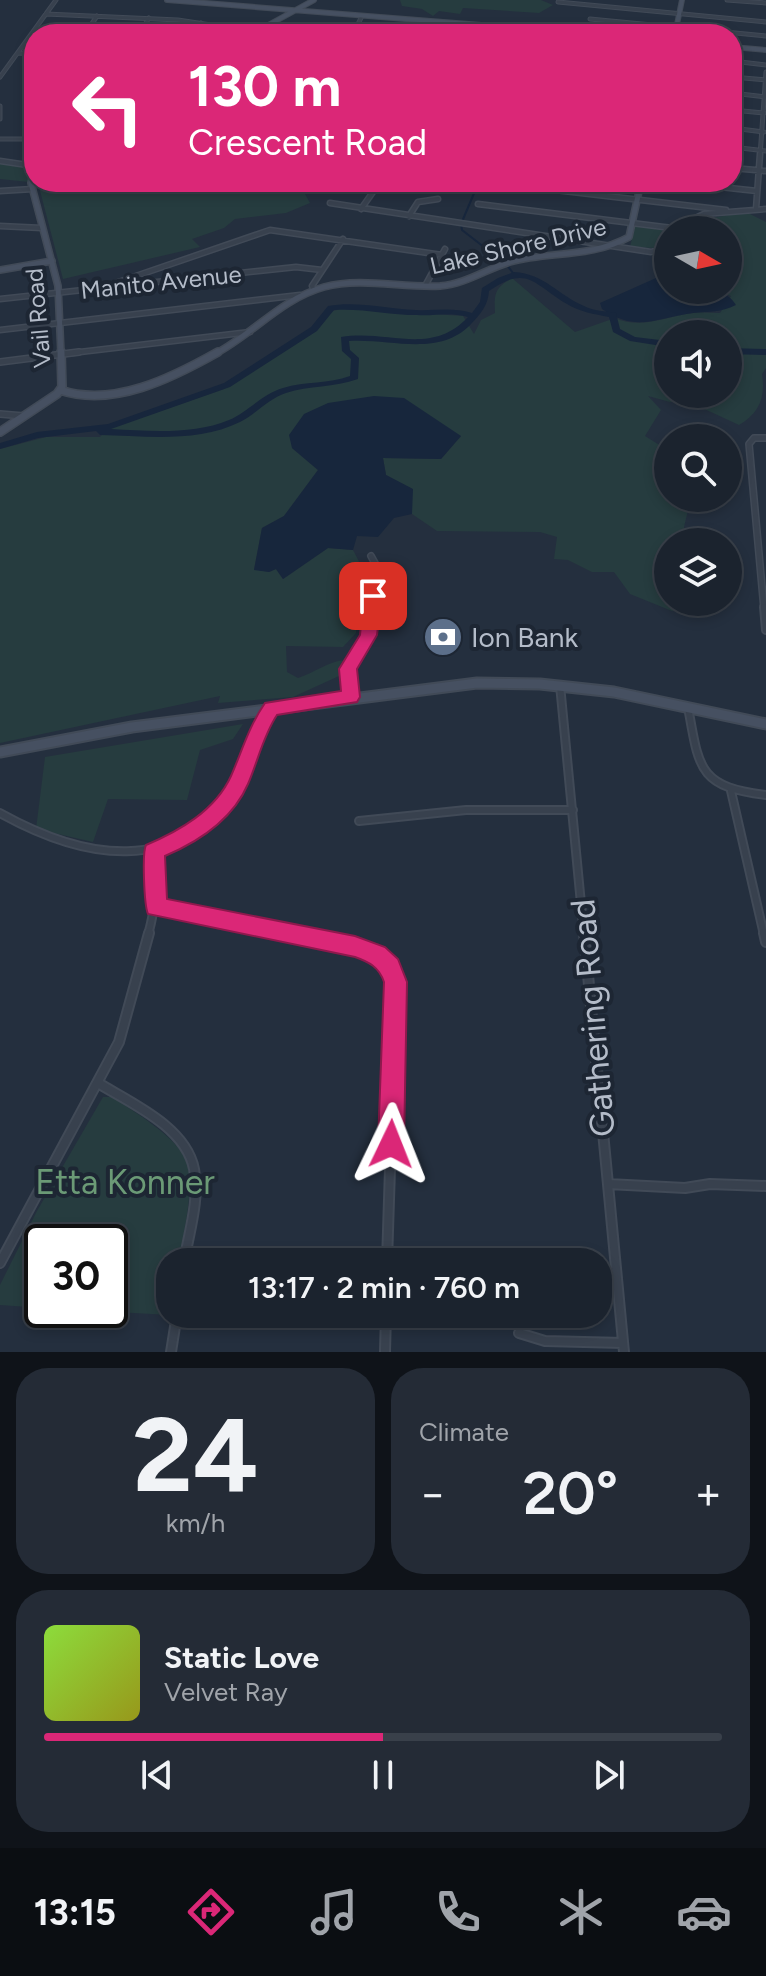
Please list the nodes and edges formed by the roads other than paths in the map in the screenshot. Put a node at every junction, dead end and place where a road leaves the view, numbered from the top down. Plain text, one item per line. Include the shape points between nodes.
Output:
1 (56, 0) edge
2 (167, 0) edge
3 (314, 0) edge
4 (682, 0) edge
5 (727, 0) edge
6 (558, 2) edge
7 (766, 3) edge
8 (298, 12) junction
9 (46, 14) junction
10 (679, 15) junction
11 (97, 16) junction
12 (149, 18) junction
13 (361, 18) junction
14 (590, 19) dead end
15 (766, 22) edge
16 (201, 23) joint
17 (39, 24) edge
18 (92, 24) edge
19 (145, 24) edge
20 (206, 24) edge
21 (273, 24) edge
22 (358, 24) edge
23 (470, 24) edge
24 (638, 24) edge
25 (677, 24) edge
26 (742, 34) edge
27 (766, 36) edge
28 (24, 44) edge
29 (742, 48) edge
30 (766, 50) edge
31 (17, 53) junction
32 (24, 53) edge
33 (742, 62) edge
34 (766, 65) edge
35 (766, 72) edge
36 (0, 77) edge
37 (742, 78) edge
38 (766, 80) edge
39 (742, 94) edge
40 (765, 96) edge
41 (0, 106) edge
42 (742, 111) edge
43 (765, 113) edge
44 (0, 119) edge
45 (742, 129) edge
46 (764, 132) edge
47 (0, 139) edge
48 (24, 139) edge
49 (742, 148) edge
50 (763, 150) edge
51 (0, 161) edge
52 (24, 166) edge
53 (742, 169) edge
54 (759, 171) junction
55 (766, 171) edge
56 (742, 189) edge
57 (24, 190) edge
58 (0, 191) edge
59 (757, 191) junction
60 (34, 192) edge
61 (373, 192) edge
62 (570, 192) edge
63 (639, 192) edge
64 (438, 199) dead end
65 (637, 200) junction
66 (330, 203) dead end
67 (478, 204) dead end
68 (361, 209) junction
69 (756, 209) junction
70 (766, 209) edge
71 (726, 210) junction
72 (409, 216) junction
73 (702, 216) edge
74 (632, 223) junction
75 (0, 226) edge
76 (654, 227) edge
77 (42, 228) junction
78 (629, 237) junction
79 (343, 239) junction
80 (608, 247) junction
81 (626, 249) junction
82 (654, 250) edge
83 (52, 261) junction
84 (0, 270) edge
85 (322, 270) junction
86 (425, 286) junction
87 (101, 288) junction
88 (314, 290) junction
89 (58, 293) junction
90 (300, 295) junction
91 (0, 299) edge
92 (59, 323) junction
93 (0, 330) edge
94 (250, 332) junction
95 (61, 354) junction
96 (0, 362) edge
97 (60, 390) junction
98 (0, 414) edge
99 (24, 416) junction
100 (0, 432) edge
101 (766, 438) edge
102 (371, 556) dead end
103 (766, 630) edge
104 (560, 685) junction
105 (351, 697) junction
106 (688, 707) junction
107 (271, 708) junction
108 (766, 724) edge
109 (0, 752) edge
110 (731, 791) junction
111 (766, 795) edge
112 (573, 810) junction
113 (0, 813) edge
114 (359, 821) dead end
115 (153, 851) junction
116 (156, 907) junction
117 (766, 942) edge
118 (98, 1083) junction
119 (608, 1184) junction
120 (766, 1186) edge
121 (186, 1248) edge
122 (387, 1248) edge
123 (0, 1263) edge
124 (175, 1328) edge
125 (386, 1328) edge
126 (519, 1333) dead end
127 (623, 1348) edge
128 (171, 1352) edge
129 (385, 1352) edge

1 - 9 street
2 - 8 street
3 - 8 street
4 - 10 street
5 - 7 street
6 - 10 street
8 - 13 street
8 - 21 street
9 - 11 street
9 - 17 street
10 - 15 street
10 - 25 street
11 - 12 street
11 - 18 street
12 - 16 street
12 - 19 street
13 - 22 street
13 - 23 street
14 - 24 street
16 - 20 street
26 - 27 street
28 - 31 street
29 - 30 street
31 - 32 street
31 - 36 street
33 - 34 street
35 - 38 street
37 - 38 street
38 - 40 street
39 - 40 street
40 - 43 street
41 - 44 street
42 - 43 street
43 - 46 street
45 - 46 street
46 - 50 street
47 - 48 street
49 - 50 street
50 - 54 street
51 - 52 street
53 - 54 street
54 - 55 street
54 - 59 street
56 - 59 street
57 - 58 street
59 - 69 street
60 - 77 street, Vail Road
61 - 68 street
62 - 65 street
63 - 65 street, Lake Shore Drive
64 - 72 street via 418,202
65 - 71 street
65 - 74 street, Lake Shore Drive
66 - 68 street
67 - 74 street
68 - 72 street
69 - 70 street
69 - 71 street
71 - 73 street
72 - 80 street
74 - 76 street
74 - 78 street, Lake Shore Drive
75 - 77 street
77 - 83 street, Vail Road
78 - 80 street, Lake Shore Drive
78 - 81 street, Lake Shore Drive
79 - 85 street
79 - 86 street via 443,252
79 - 87 street via 267,230
80 - 81 street
80 - 86 street, Lake Shore Drive via 506,264 461,283
81 - 82 street
83 - 84 street
83 - 89 street, Vail Road
85 - 87 street, Manito Avenue via 296,267
85 - 88 street
86 - 88 street, Lake Shore Drive via 368,281
87 - 89 street, Manito Avenue
88 - 90 street, Lake Shore Drive
89 - 91 street, Manito Avenue
89 - 92 street, Vail Road
90 - 92 street
90 - 94 street, Lake Shore Drive
92 - 93 street
92 - 95 street, Vail Road
94 - 95 street
94 - 97 street, Lake Shore Drive via 194,365 109,396 83,397
95 - 96 street
95 - 97 street, Vail Road
97 - 99 street, Vail Road
98 - 99 street
99 - 100 street, Vail Road
101 - 103 street via 749,444
102 - 105 street via 376,565 370,628 348,669
104 - 105 street via 477,683
104 - 106 street
104 - 112 street, Gathering Road
105 - 107 street
106 - 108 street
106 - 110 street via 697,759
107 - 109 street
107 - 115 street via 238,784 219,809 190,836
110 - 111 street
110 - 117 street
112 - 114 street via 433,809
112 - 119 street, Gathering Road
113 - 115 street via 65,845
115 - 116 street
116 - 118 street via 119,1042
116 - 122 street via 355,946 390,966 396,982
118 - 121 street via 165,1128 191,1156
118 - 123 street
119 - 120 street
119 - 127 street, Gathering Road
124 - 128 street
125 - 129 street
126 - 127 street via 545,1341

